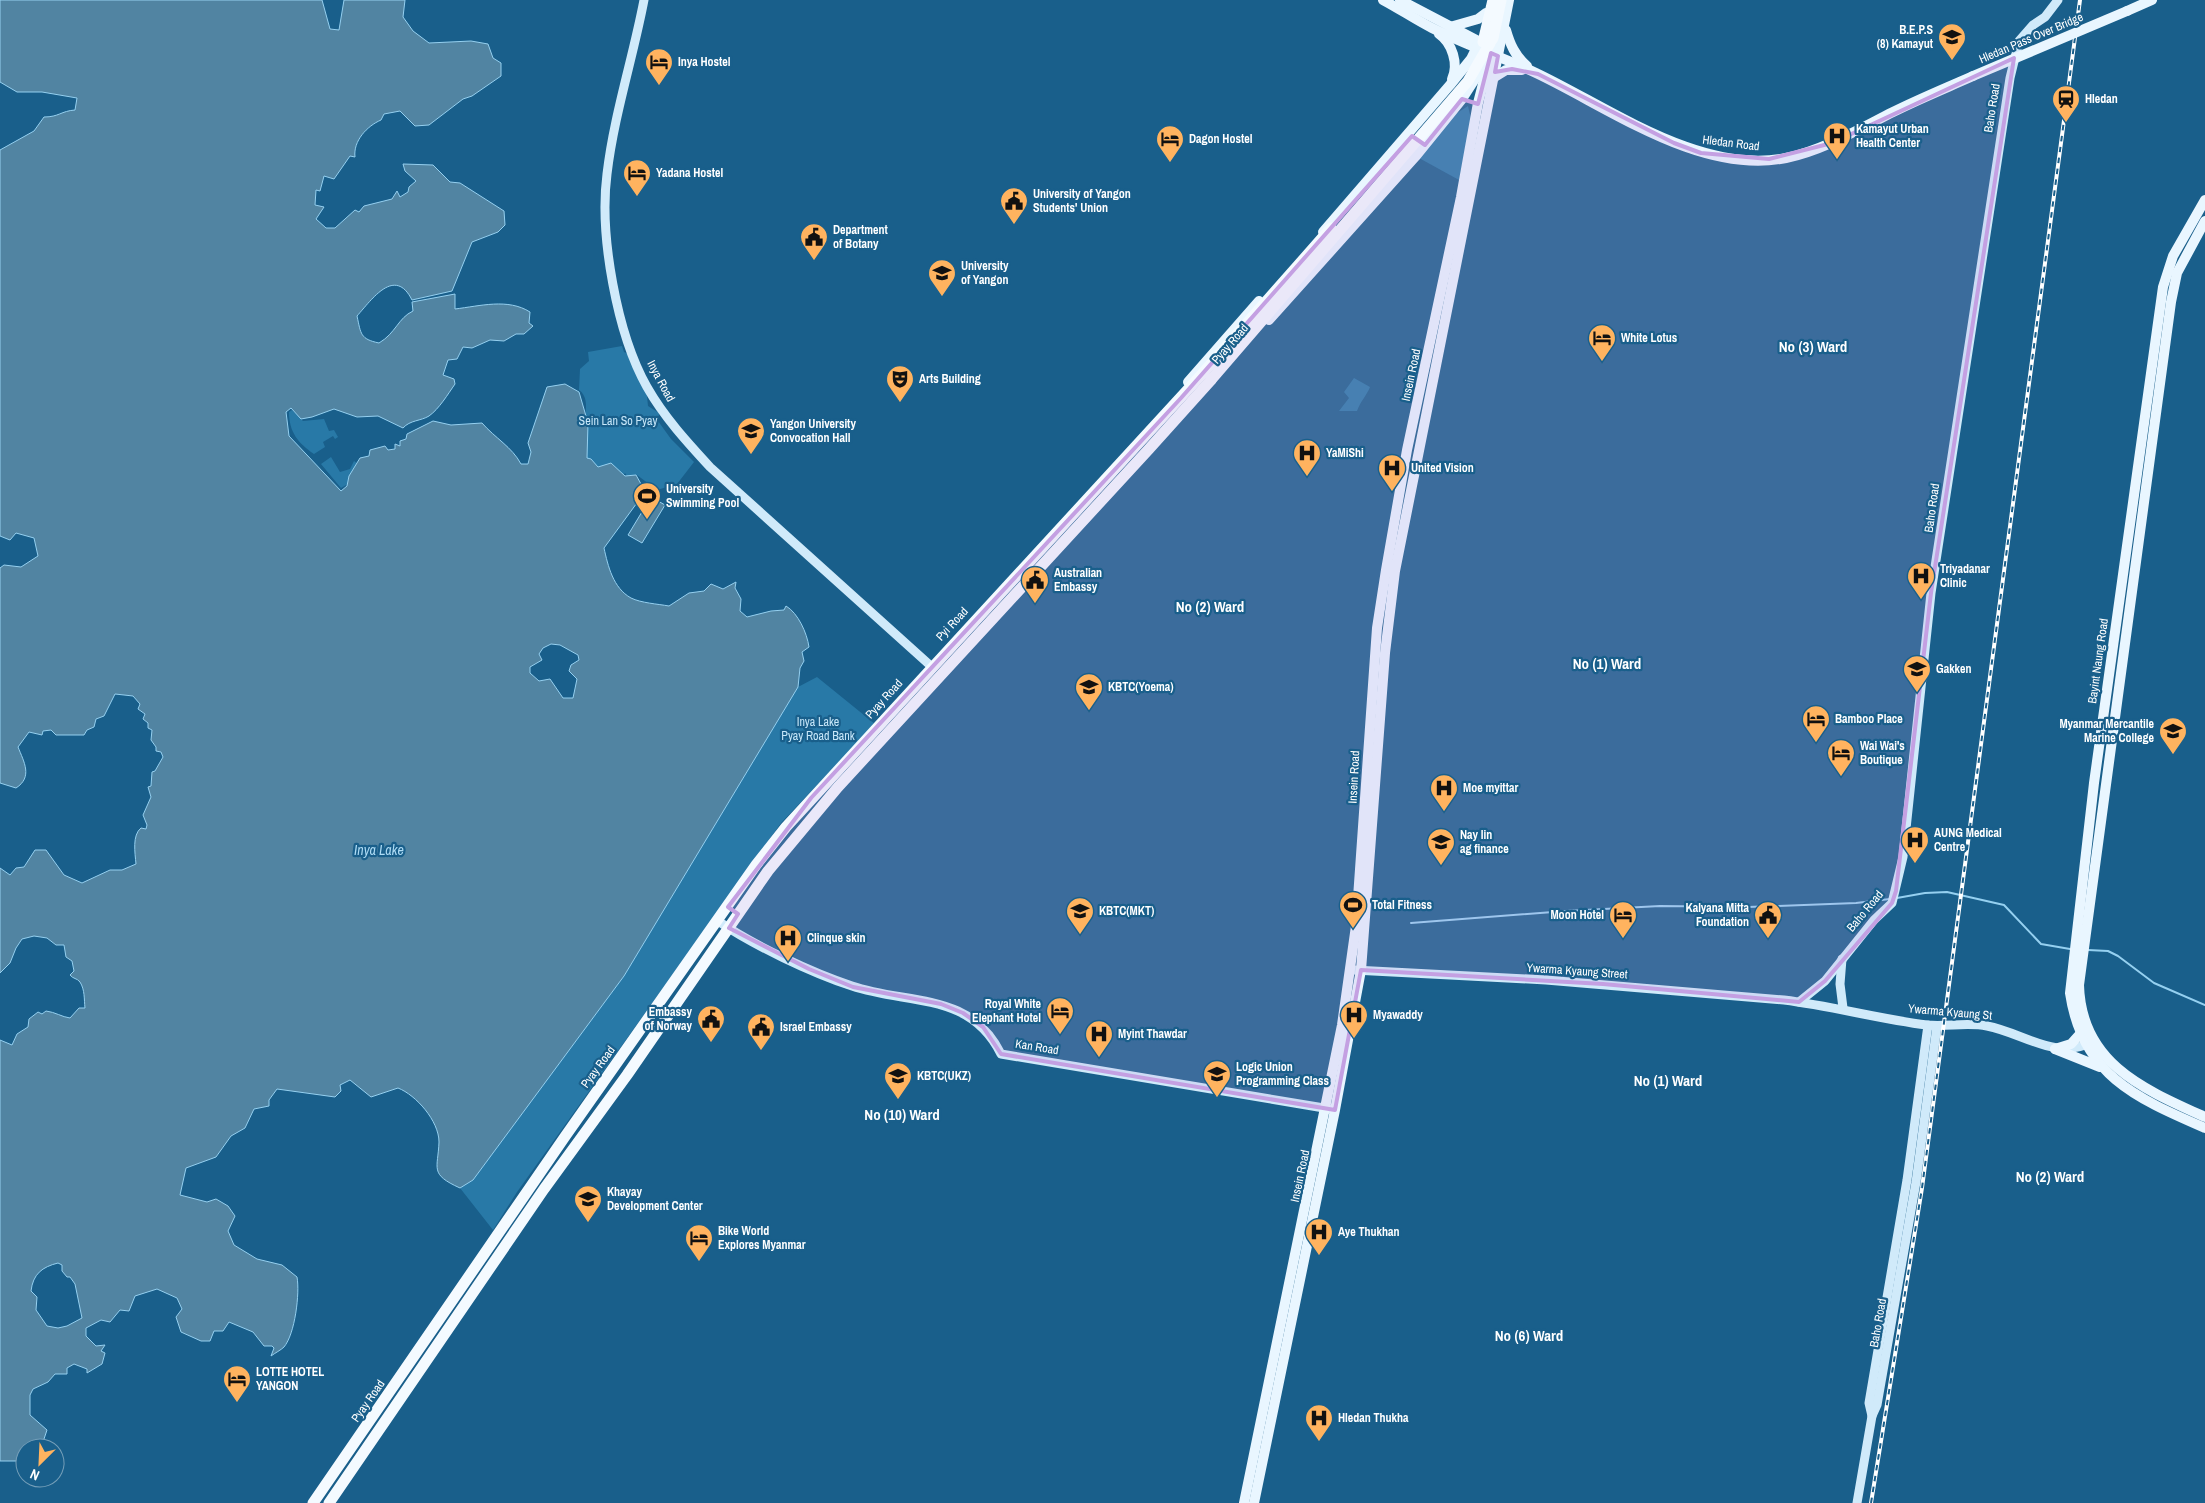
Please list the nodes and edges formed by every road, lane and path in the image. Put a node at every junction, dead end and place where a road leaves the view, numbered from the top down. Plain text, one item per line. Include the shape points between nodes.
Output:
1 (644, 0) edge
2 (1383, 0) edge
3 (1400, 0) edge
4 (1488, 0) edge
5 (1493, 0) edge
6 (1501, 0) edge
7 (1509, 0) edge
8 (2058, 0) edge
9 (2152, 0) edge
10 (1486, 13) junction
11 (1506, 18) junction
12 (1450, 27) junction
13 (1433, 28) junction
14 (1478, 45) junction
15 (1494, 55) junction
16 (1538, 74) junction
17 (1973, 76) joint
18 (1493, 78) junction
19 (1450, 85) junction
20 (1462, 98) junction
21 (1478, 103) junction
22 (1408, 133) junction
23 (1425, 145) junction
24 (2205, 200) edge
25 (2198, 225) edge
26 (1181, 398) junction
27 (1182, 413) junction
28 (951, 664) junction
29 (932, 667) junction
30 (932, 685) junction
31 (844, 762) junction
32 (853, 771) junction
33 (728, 907) junction
34 (738, 914) junction
35 (718, 921) junction
36 (728, 928) junction
37 (1842, 958) junction
38 (2077, 963) junction
39 (1356, 970) junction
40 (1799, 1002) junction
41 (1843, 1008) junction
42 (1933, 1025) junction
43 (2080, 1034) junction
44 (2090, 1043) junction
45 (2055, 1049) junction
46 (2100, 1067) junction
47 (2129, 1085) junction
48 (1331, 1109) junction
49 (2186, 1114) junction
50 (2205, 1117) edge
51 (2205, 1128) edge
52 (564, 1138) junction
53 (575, 1146) junction
54 (483, 1256) junction
55 (493, 1264) junction
56 (471, 1274) junction
57 (482, 1281) junction
58 (1872, 1416) junction
59 (361, 1447) junction
60 (313, 1503) edge
61 (329, 1503) edge
62 (1244, 1503) edge
63 (1254, 1503) edge
64 (1857, 1503) edge

1 - 29 main road, Inya Road via 611,146 606,176 606,210 607,248 613,280 626,335 646,385 674,426 710,467
2 - 13 main road
3 - 12 main road
4 - 10 main road, Pyay Road
5 - 26 highway, Pyay Road, bridge via 1486,35 1470,66
6 - 27 highway, Pyay Road, bridge via 1493,38 1468,81
7 - 11 main road, Pyay Road
8 - 37 main road, Baho Road via 2019,41 2010,78 1931,593 1903,857 1896,891 1892,903
9 - 17 main road, Hledan Pass Over Bridge, bridge
10 - 12 main road via 1478,19
10 - 14 main road, Pyay Road
10 - 15 main road, Pyay Road
11 - 15 main road, Pyay Road
11 - 16 main road via 1511,46 1519,59
12 - 14 main road
13 - 14 main road
13 - 19 main road via 1445,38 1454,56 1455,72
14 - 15 main road, Hledan Road
14 - 19 main road, Pyay Road
15 - 16 main road, Hledan Road
15 - 18 main road, Insein Road
15 - 20 main road, Pyay Road
15 - 21 main road, Insein Road
16 - 17 main road, Hledan Road via 1674,143 1701,153 1754,159 1786,158 1832,143
16 - 18 main road via 1512,69
18 - 39 main road, Insein Road via 1395,571
19 - 22 main road, Pyay Road
20 - 21 main road
20 - 23 main road, Pyay Road
21 - 39 main road, Insein Road via 1386,570 1378,628
22 - 23 main road
22 - 26 main road, Pyay Road via 1200,368 1182,390
23 - 27 main road, Pyay Road via 1187,413
24 - 25 main road, Bayint Naung Road
25 - 38 main road, Bayint Naung Road via 2168,270 2163,287 2115,622
26 - 29 highway, Pyay Road
27 - 28 highway, Pyay Road
28 - 29 main road
28 - 30 highway
29 - 30 main road
29 - 31 highway, Pyay Road
30 - 32 highway, Pyay Road
31 - 32 highway
31 - 33 highway, Pyay Road via 786,828
32 - 34 highway, Pyay Road via 798,832
33 - 34 highway
33 - 35 highway, Pyay Road
34 - 36 highway, Pyay Road
35 - 36 main road, Kan Road
35 - 52 highway, Pyay Road
36 - 48 main road, Kan Road via 809,969 853,987 941,1004 963,1013 983,1026 1001,1054
36 - 53 highway, Pyay Road
37 - 40 main road, Baho Road via 1825,981
37 - 41 main road via 1840,984
38 - 43 main road, Bayint Naung Road via 2070,994
38 - 44 main road, Bayint Naung Road via 2081,1004
39 - 40 main road, Ywarma Kyaung Street via 1603,984
39 - 48 main road, Insein Road
39 - 48 main road, Insein Road via 1342,1025
40 - 41 main road, Ywarma Kyaung St
41 - 42 main road, Ywarma Kyaung St
42 - 45 main road, Ywarma Kyaung St via 1989,1026
42 - 58 main road, Baho Road via 1916,1182 1877,1404
42 - 58 main road, Baho Road via 1869,1403
43 - 44 main road, Bayint Naung Road
43 - 45 main road via 2071,1044
44 - 45 main road, Ywarma Kyaung St via 2070,1050
44 - 46 main road, Bayint Naung Road
44 - 47 main road, Bayint Naung Road
45 - 46 main road
46 - 47 main road, Bayint Naung Road
47 - 49 main road, Bayint Naung Road
48 - 62 main road, Insein Road
48 - 63 main road, Insein Road
49 - 50 main road, Bayint Naung Road
49 - 51 main road, Bayint Naung Road
52 - 53 highway
52 - 54 highway, Pyay Road
53 - 55 highway, Pyay Road
54 - 55 highway
54 - 56 highway, Pyay Road
55 - 57 highway, Pyay Road
56 - 57 highway
56 - 59 highway, Pyay Road
57 - 59 highway, Pyay Road
58 - 64 main road, Baho Road
59 - 60 highway, Pyay Road
59 - 61 highway, Pyay Road

